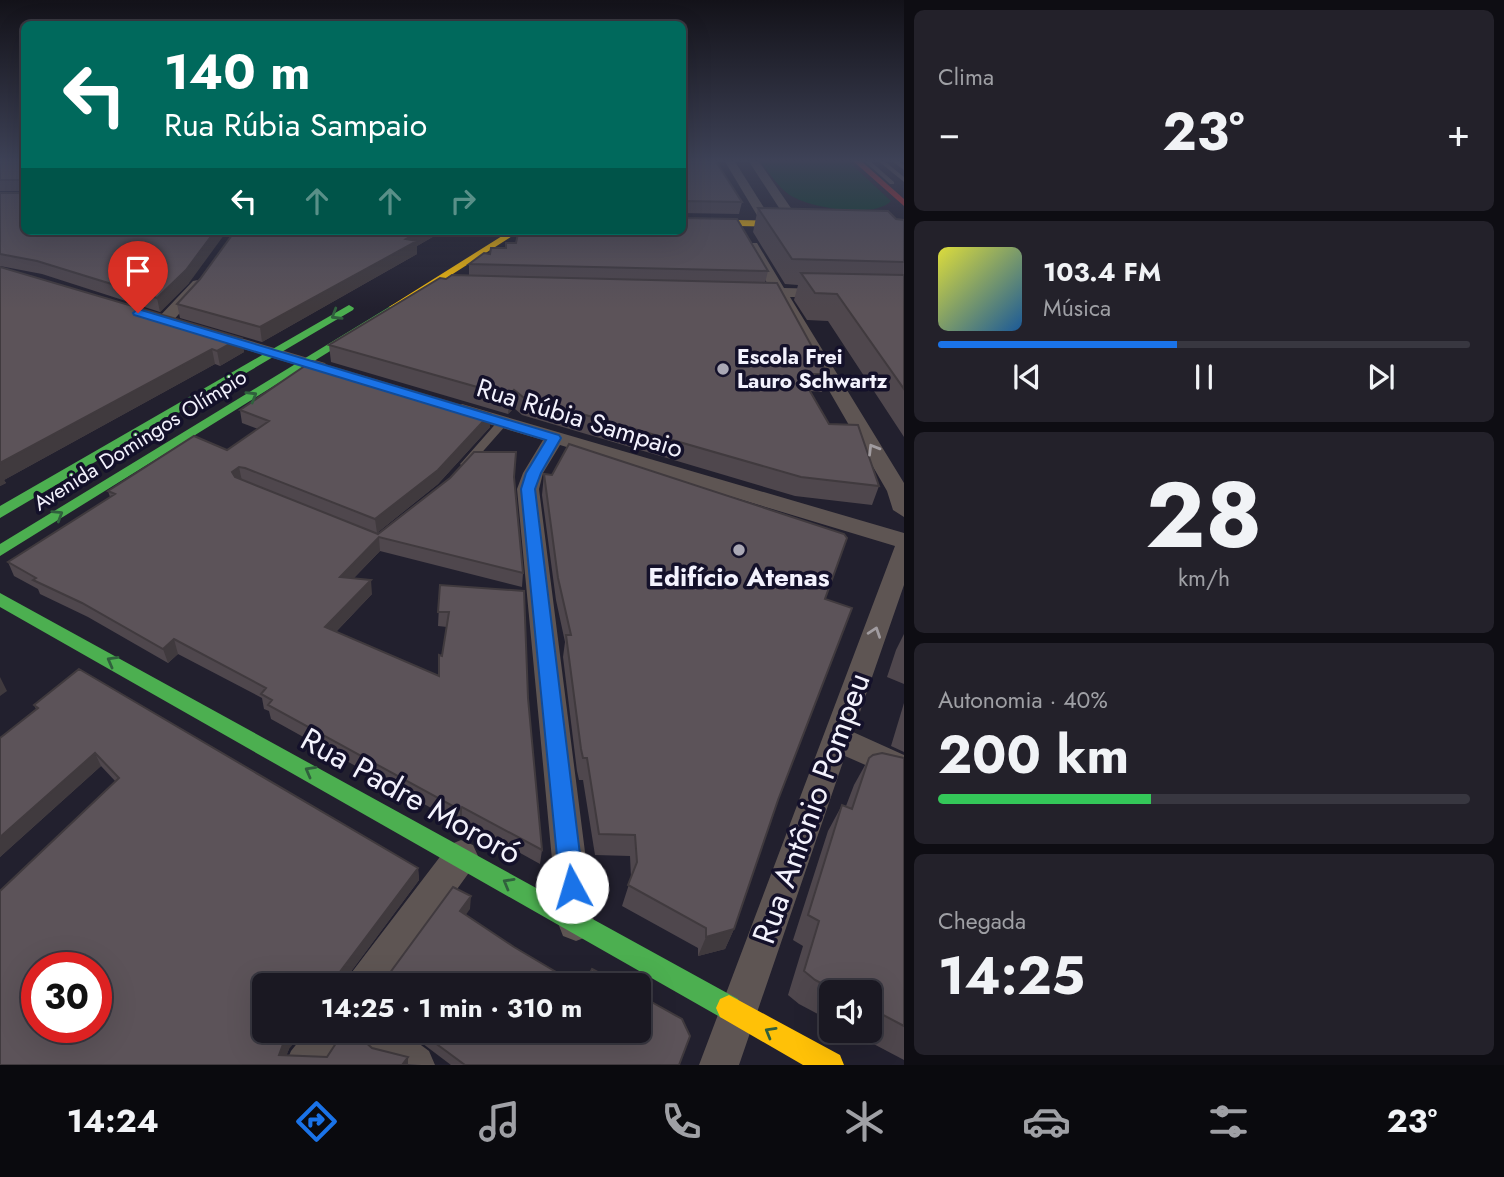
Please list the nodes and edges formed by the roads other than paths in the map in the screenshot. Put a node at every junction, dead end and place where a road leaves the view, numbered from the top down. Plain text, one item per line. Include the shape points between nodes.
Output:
1 (759, 210) edge
2 (786, 210) edge
3 (686, 212) edge
4 (762, 214) junction
5 (789, 214) junction
6 (904, 214) edge
7 (686, 222) edge
8 (738, 223) junction
9 (904, 226) edge
10 (497, 235) edge
11 (511, 235) edge
12 (208, 268) edge
13 (458, 276) junction
14 (739, 291) edge
15 (780, 292) junction
16 (848, 294) edge
17 (368, 296) dead end
18 (273, 353) junction
19 (307, 363) junction
20 (337, 372) edge
21 (439, 403) edge
22 (503, 422) junction
23 (554, 438) junction
24 (461, 470) edge
25 (904, 510) edge
26 (0, 513) edge
27 (904, 541) edge
28 (904, 550) edge
29 (0, 551) edge
30 (0, 599) edge
31 (838, 739) junction
32 (904, 769) edge
33 (461, 856) junction
34 (576, 923) junction
35 (374, 973) edge
36 (737, 1012) junction
37 (322, 1043) edge
38 (386, 1043) edge
39 (305, 1065) edge
40 (415, 1065) edge
41 (719, 1065) edge
42 (830, 1065) edge

1 - 4 street
2 - 5 street
3 - 4 main road
4 - 5 main road
5 - 6 main road
7 - 8 main road
8 - 9 main road
8 - 15 street
10 - 13 main road via 460,259
11 - 13 main road, Avenida Domingos Olímpio
12 - 18 street via 188,298 157,319
13 - 19 main road, Avenida Domingos Olímpio via 433,283
14 - 15 street
15 - 16 street
25 -> 15 street via 898,491
17 -> 18 main road, Avenida Domingos Olímpio
18 - 19 street
18 - 26 main road, Avenida Domingos Olímpio
19 - 20 street
29 -> 19 main road, Avenida Domingos Olímpio
21 - 22 street, Rua Rúbia Sampaio
22 - 23 street, Rua Rúbia Sampaio
22 - 24 lane
23 - 27 street, Rua Rúbia Sampaio
23 - 34 street via 528,489
31 -> 28 street, Rua Antônio Pompeu
33 -> 30 main road, Rua Padre Mororó
31 - 32 street
31 - 36 street, Rua Antônio Pompeu
34 -> 33 main road, Rua Padre Mororó
33 - 35 street
34 - 36 main road, Rua Padre Mororó
36 - 41 street, Rua Antônio Pompeu
42 -> 36 main road, Rua Padre Mororó
37 - 39 street
38 - 40 street

